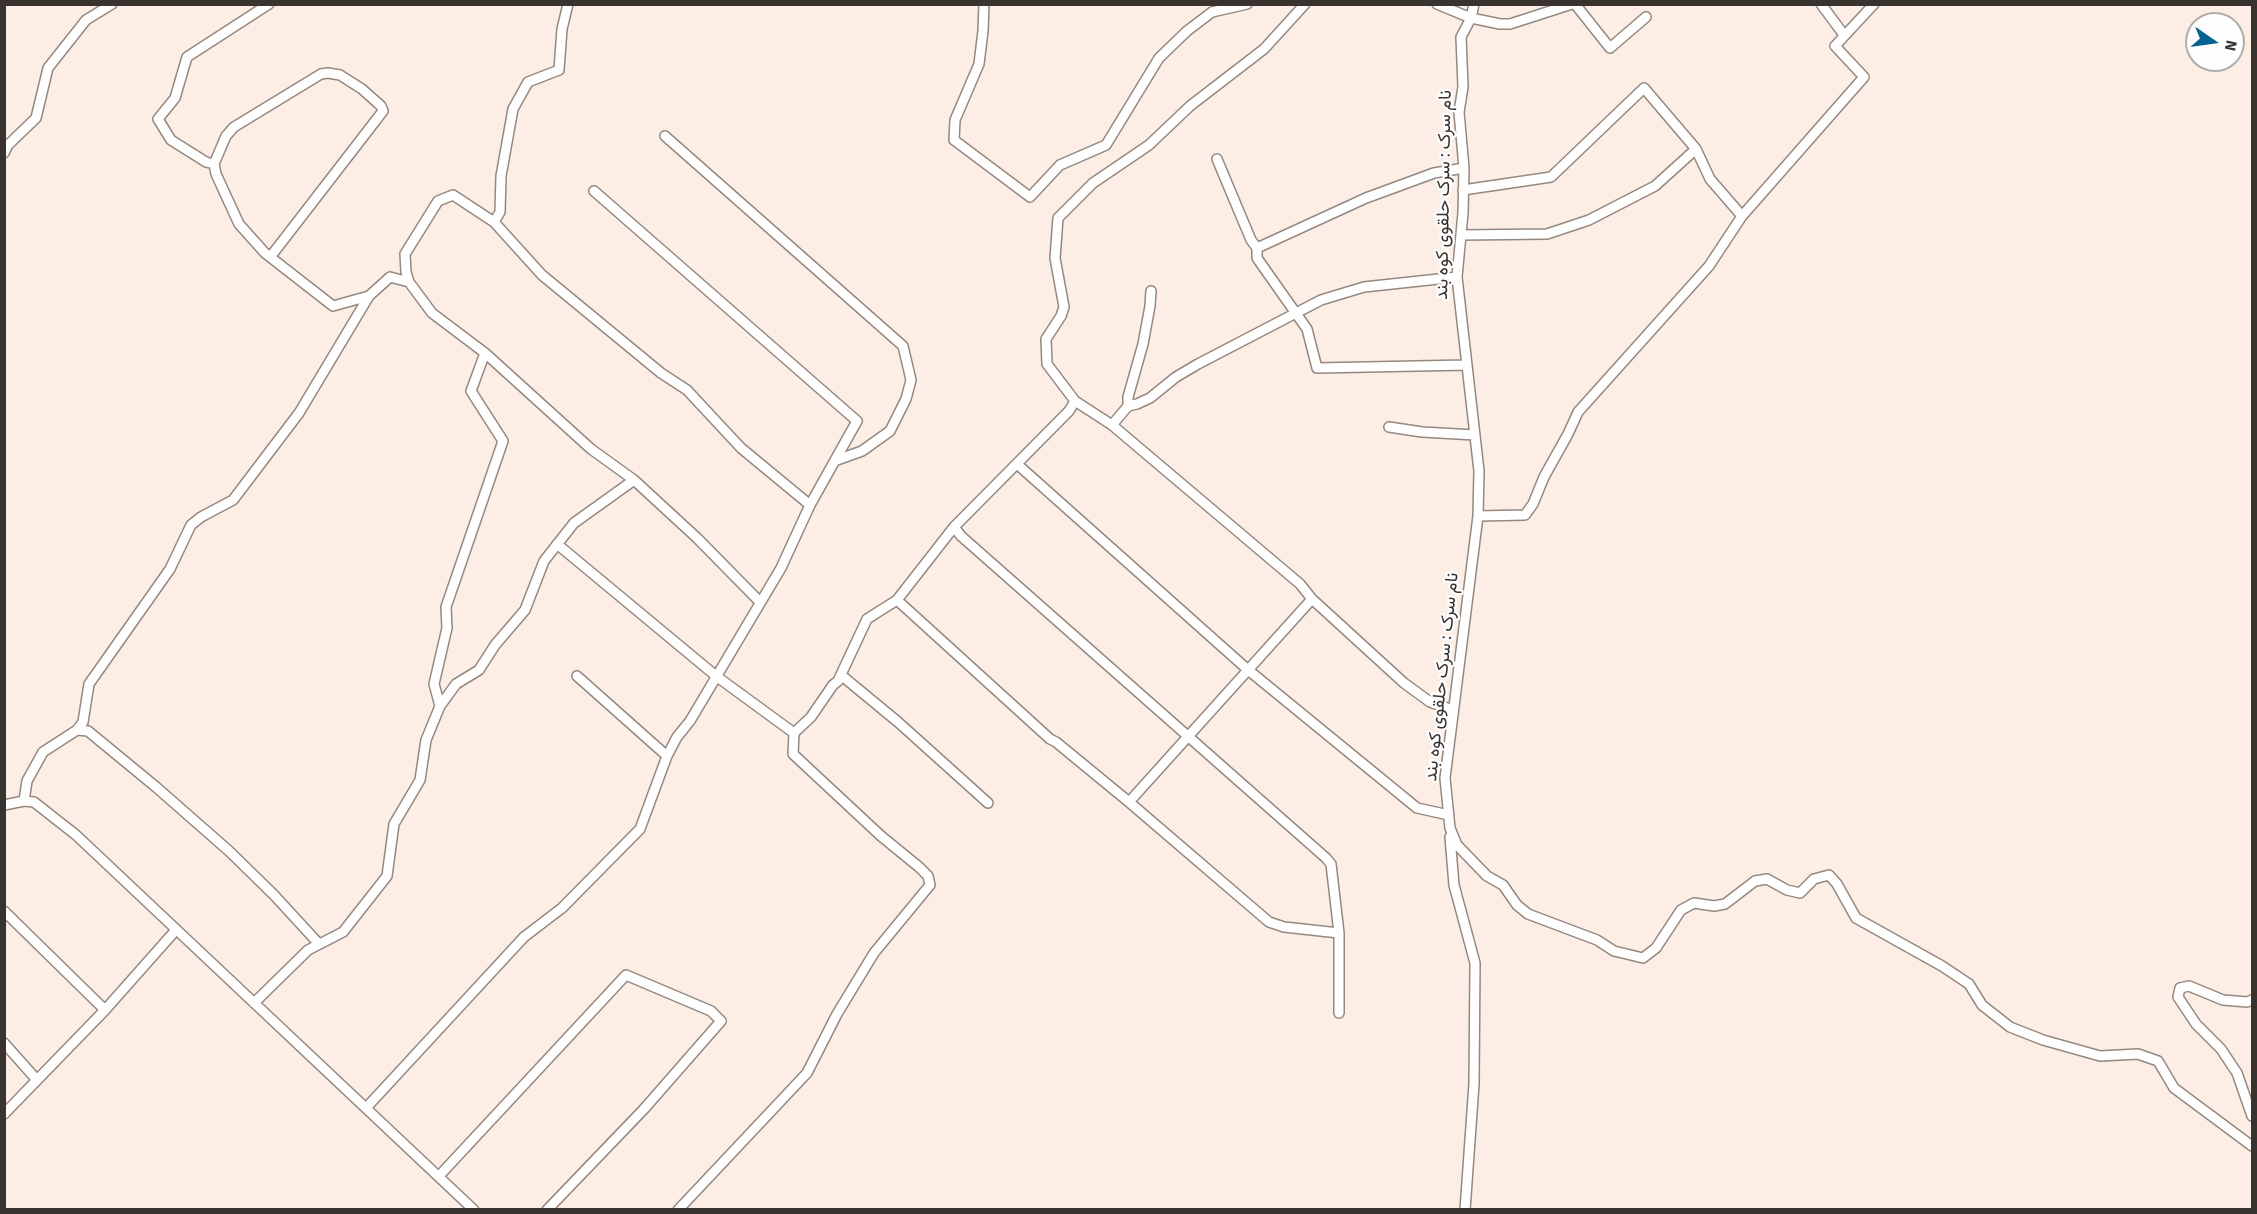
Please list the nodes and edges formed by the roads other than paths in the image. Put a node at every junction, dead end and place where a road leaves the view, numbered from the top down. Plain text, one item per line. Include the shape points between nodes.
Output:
1 (112, 4) edge
2 (269, 4) edge
3 (568, 4) edge
4 (984, 4) edge
5 (1247, 4) edge
6 (1305, 4) edge
7 (1437, 4) edge
8 (1474, 4) edge
9 (1574, 4) edge
10 (1821, 4) edge
11 (1874, 4) edge
12 (1213, 8) edge
13 (1646, 17) dead end
14 (1471, 18) junction
15 (1844, 35) junction
16 (665, 136) dead end
17 (6, 148) edge
18 (1696, 149) junction
19 (1217, 159) dead end
20 (214, 164) junction
21 (1464, 168) junction
22 (594, 190) dead end
23 (1463, 190) junction
24 (1743, 216) junction
25 (494, 222) junction
26 (1462, 235) junction
27 (1257, 248) junction
28 (271, 256) junction
29 (1458, 277) junction
30 (410, 282) junction
31 (1151, 291) dead end
32 (369, 296) junction
33 (1295, 313) junction
34 (484, 352) junction
35 (1467, 365) junction
36 (1076, 401) junction
37 (1128, 406) junction
38 (1112, 425) junction
39 (1389, 427) dead end
40 (1475, 435) junction
41 (837, 460) junction
42 (1017, 464) junction
43 (634, 480) junction
44 (810, 505) junction
45 (1478, 516) junction
46 (954, 527) junction
47 (557, 544) junction
48 (1312, 599) junction
49 (897, 600) junction
50 (760, 602) junction
51 (1247, 669) junction
52 (841, 675) junction
53 (577, 676) dead end
54 (716, 676) junction
55 (440, 706) junction
56 (1453, 710) junction
57 (77, 730) junction
58 (794, 734) junction
59 (1188, 736) junction
60 (667, 756) junction
61 (24, 801) junction
62 (1129, 802) junction
63 (988, 804) dead end
64 (4, 805) edge
65 (1449, 815) junction
66 (1450, 828) junction
67 (4, 911) edge
68 (175, 931) junction
69 (1339, 933) junction
70 (319, 944) junction
71 (2253, 1000) edge
72 (254, 1003) junction
73 (105, 1010) junction
74 (1339, 1013) dead end
75 (4, 1043) edge
76 (38, 1080) junction
77 (366, 1108) junction
78 (4, 1114) edge
79 (2253, 1116) edge
80 (2253, 1146) edge
81 (439, 1176) junction
82 (474, 1209) edge
83 (547, 1209) edge
84 (678, 1209) edge
85 (1465, 1209) edge

1 - 17 street via 86,21 48,68 36,118
2 - 20 street via 187,57 175,98 158,119 171,140
3 - 25 street via 559,70 528,82 513,109 501,176 500,212
4 - 12 street via 979,64 955,120 954,140 1030,197 1060,165 1106,145 1160,58
5 - 12 street
6 - 36 street via 1264,49 1190,106 1149,145 1093,183 1058,218 1055,258 1064,307 1046,339 1047,364
7 - 14 street
8 - 14 street, نام سرک : سرک حلقوی کوه بند
9 - 13 street via 1610,48
9 - 14 street via 1510,24
10 - 15 street
11 - 15 street
14 - 21 street, نام سرک : سرک حلقوی کوه بند via 1461,36 1463,87 1459,112
15 - 24 street via 1834,46 1864,77
16 - 41 street via 903,346 911,380 891,431 862,451
18 - 23 street via 1644,88 1551,177
18 - 24 street via 1710,179
18 - 26 street via 1655,186 1589,220 1547,234
19 - 27 street
20 - 28 street via 239,224
20 - 28 street via 234,127 321,74 340,75 381,106 383,111
21 - 23 street, نام سرک : سرک حلقوی کوه بند
21 - 27 street via 1434,173 1366,198
22 - 41 street via 857,421
23 - 26 street, نام سرک : سرک حلقوی کوه بند
24 - 45 street via 1709,266 1578,412 1525,515
25 - 30 street via 453,195 438,201 405,254
25 - 44 street via 542,275 687,390 741,448
26 - 29 street, نام سرک : سرک حلقوی کوه بند
27 - 33 street via 1257,258
28 - 32 street via 333,306
29 - 33 street via 1364,287
29 - 35 street, نام سرک : سرک حلقوی کوه بند
30 - 32 street via 390,277
30 - 34 street via 432,313
31 - 37 street
32 - 57 street via 299,414 233,500 191,525 170,569 89,684 83,722
33 - 35 street via 1306,329 1317,368
33 - 37 street via 1198,364 1149,398
34 - 43 street via 591,449
34 - 55 street via 471,391 503,441 446,607 447,628 434,684
35 - 40 street, نام سرک : سرک حلقوی کوه بند
36 - 38 street
36 - 42 street
37 - 38 street
38 - 48 street via 1300,584
39 - 40 street
40 - 45 street, نام سرک : سرک حلقوی کوه بند
41 - 44 street
42 - 46 street
42 - 51 street
43 - 47 street via 573,523
43 - 50 street
44 - 50 street via 781,568
45 - 56 street, نام سرک : سرک حلقوی کوه بند
46 - 49 street
46 - 59 street
47 - 54 street
47 - 55 street via 544,561 525,610 479,670 456,684
48 - 51 street
48 - 56 street via 1404,683 1430,702
49 - 52 street via 867,619
49 - 62 street via 1050,739
50 - 54 street
51 - 59 street
51 - 65 street via 1417,808
52 - 58 street
52 - 63 street
53 - 60 street
54 - 58 street
54 - 60 street
55 - 70 street via 426,740 420,780 394,824 387,876 343,932
56 - 65 street, نام سرک : سرک حلقوی کوه بند via 1445,778
57 - 61 street via 43,752 27,781
57 - 70 street via 88,731 229,851
58 - 84 street via 793,754 919,867 930,885 874,953 807,1073
59 - 62 street
59 - 69 street via 1331,864
60 - 77 street via 640,829 562,908 524,937
61 - 64 street
61 - 68 street via 34,801 76,835
62 - 69 street via 1269,922
65 - 66 street, نام سرک : سرک حلقوی کوه بند
66 - 80 street, نام سرک : سرک حلقوی کوه بند via 1457,845 1471,861 1503,885 1528,914 1597,940 1614,951 1643,958 1656,948 1681,910 1694,903 1725,904 1755,881 1767,879 1800,893 1814,879 1829,875 1856,918 1969,984 1982,1005 2010,1027 2100,1056 2138,1054 2158,1061 2174,1088
66 - 85 street via 1454,885 1475,963 1474,1084
67 - 73 street
68 - 72 street
68 - 73 street
69 - 74 street
70 - 72 street
71 - 79 street via 2223,1000 2189,986 2180,988 2178,997 2237,1073
72 - 77 street
73 - 76 street
75 - 76 street
76 - 78 street
77 - 81 street
81 - 82 street
81 - 83 street via 626,975 711,1011 721,1021 644,1109

